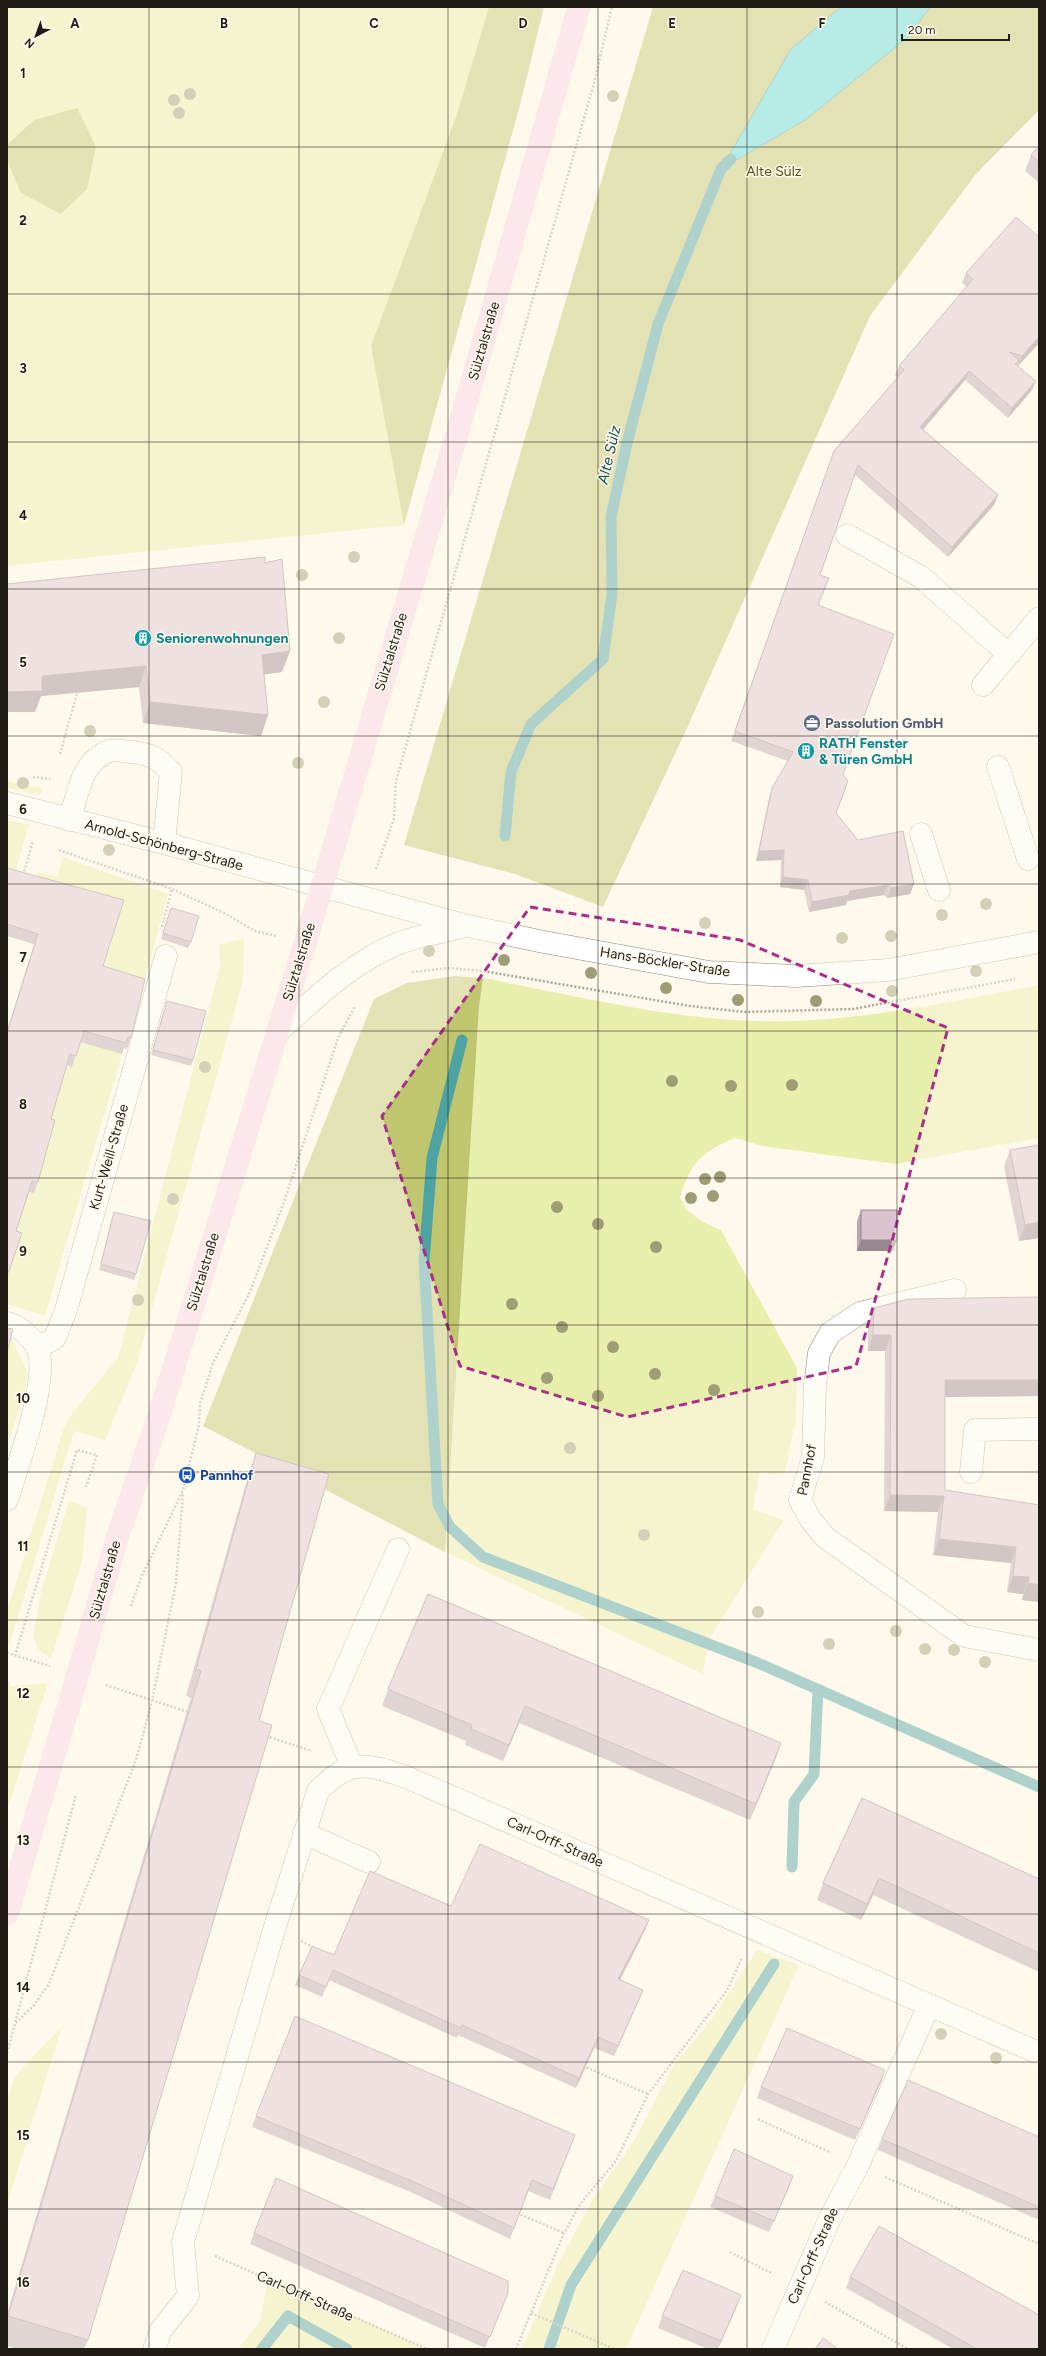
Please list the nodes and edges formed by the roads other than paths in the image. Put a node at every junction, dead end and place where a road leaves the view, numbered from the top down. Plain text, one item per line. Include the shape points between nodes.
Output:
1 (580, 7) edge
2 (847, 535) dead end
3 (1039, 618) edge
4 (1008, 654) junction
5 (983, 685) dead end
6 (998, 767) dead end
7 (7, 803) edge
8 (70, 820) junction
9 (921, 834) dead end
10 (164, 843) junction
11 (1028, 859) dead end
12 (320, 886) junction
13 (939, 890) dead end
14 (468, 926) junction
15 (1039, 942) edge
16 (166, 956) dead end
17 (278, 1032) junction
18 (955, 1290) dead end
19 (7, 1323) edge
20 (39, 1356) junction
21 (1039, 1429) edge
22 (971, 1472) dead end
23 (7, 1500) edge
24 (398, 1549) dead end
25 (1039, 1650) edge
26 (352, 1767) junction
27 (304, 1833) junction
28 (369, 1862) dead end
29 (7, 1914) edge
30 (929, 2005) junction
31 (1039, 2053) edge
32 (154, 2349) edge
33 (772, 2349) edge

1 - 12 main road, Sülztalstraße via 457,434
2 - 4 street via 921,577
3 - 4 street
4 - 5 street
6 - 11 street
7 - 8 street, Arnold-Schönberg-Straße
8 - 10 street, Arnold-Schönberg-Straße
8 - 10 street via 82,777 95,760 110,750 136,752 160,759 171,772
9 - 13 street
10 - 12 street, Arnold-Schönberg-Straße
12 - 14 street, Hans-Böckler-Straße
12 - 17 main road, Sülztalstraße
14 - 15 street, Hans-Böckler-Straße via 709,972 796,976 888,970
14 - 17 street via 402,942 358,964
16 - 20 street, Kurt-Weill-Straße via 66,1310 55,1338
17 - 29 main road, Sülztalstraße, bridge via 158,1419 119,1532
18 - 25 street, Pannhof via 860,1314 830,1333 819,1353 815,1386 813,1457 800,1500 810,1519 826,1538 964,1636
19 - 20 street via 28,1335
20 - 23 street via 38,1396
21 - 22 street via 975,1430
24 - 26 street via 328,1709
26 - 27 street, Carl-Orff-Straße via 333,1776 318,1791
26 - 30 street, Carl-Orff-Straße via 378,1768 406,1778
27 - 28 street
27 - 32 street, Carl-Orff-Straße via 183,2242 188,2296 161,2330
30 - 31 street, Carl-Orff-Straße
30 - 33 street, Carl-Orff-Straße via 858,2166 830,2218

